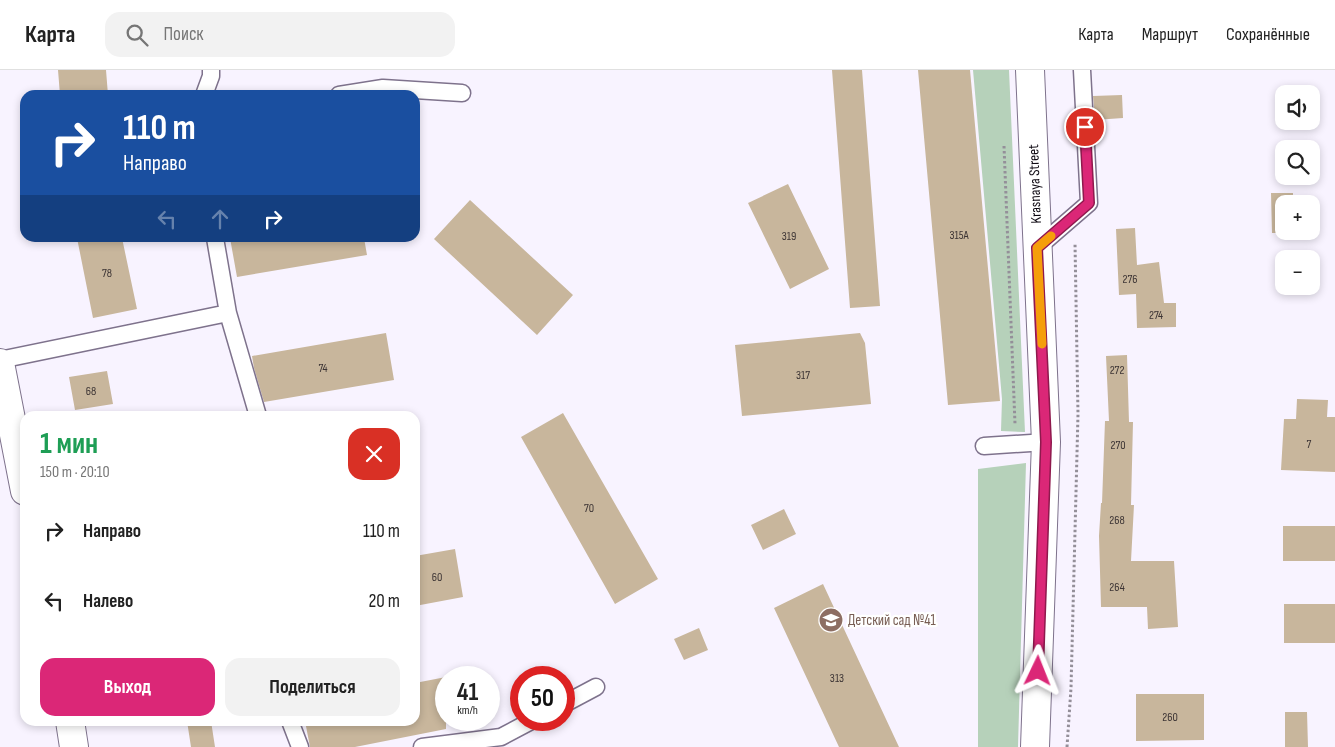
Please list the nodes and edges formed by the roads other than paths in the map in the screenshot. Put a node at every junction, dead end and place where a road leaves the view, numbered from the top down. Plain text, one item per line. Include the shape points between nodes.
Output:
1 (211, 70) edge
2 (1030, 70) edge
3 (1082, 70) edge
4 (206, 90) edge
5 (370, 90) edge
6 (415, 90) edge
7 (420, 90) edge
8 (462, 93) dead end
9 (217, 242) edge
10 (1037, 248) junction
11 (228, 313) junction
12 (0, 361) edge
13 (257, 411) edge
14 (1046, 442) junction
15 (984, 446) dead end
16 (20, 465) edge
17 (596, 687) dead end
18 (575, 698) edge
19 (71, 726) edge
20 (292, 726) edge
21 (511, 731) edge
22 (74, 747) edge
23 (300, 747) edge
24 (422, 747) edge
25 (1035, 747) edge

1 - 4 lane
2 - 10 main road, Krasnaya Street
3 - 10 lane via 1089,203
5 - 6 lane
7 - 8 lane
9 - 11 lane
10 - 14 main road, Krasnaya Street
11 - 12 lane
11 - 13 lane
12 - 16 main road
14 - 15 lane
14 - 25 main road, Krasnaya Street
17 - 18 lane
19 - 22 main road
20 - 23 lane
21 - 24 lane via 501,736

